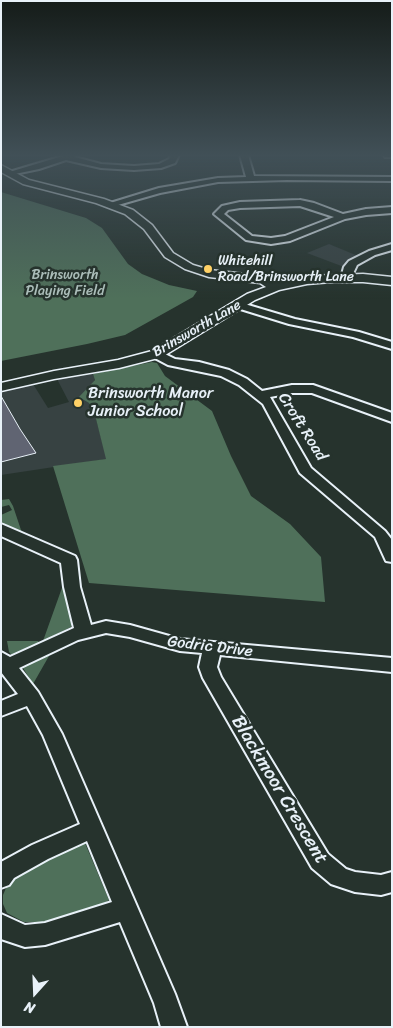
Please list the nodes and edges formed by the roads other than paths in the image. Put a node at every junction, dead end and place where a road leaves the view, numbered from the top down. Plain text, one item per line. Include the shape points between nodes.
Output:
1 (107, 203) edge
2 (115, 203) edge
3 (111, 204) junction
4 (392, 210) edge
5 (342, 217) junction
6 (392, 247) edge
7 (346, 278) junction
8 (392, 281) edge
9 (275, 287) junction
10 (238, 305) junction
11 (392, 346) edge
12 (157, 354) junction
13 (1, 387) edge
14 (260, 395) junction
15 (392, 418) edge
16 (1, 529) edge
17 (392, 557) edge
18 (84, 632) junction
19 (212, 649) junction
20 (4, 663) edge
21 (392, 665) edge
22 (31, 696) junction
23 (1, 709) edge
24 (92, 829) junction
25 (1, 878) edge
26 (392, 882) edge
27 (126, 909) junction
28 (1, 925) edge
29 (174, 1027) edge

1 - 3 street
2 - 3 street
3 - 9 street via 142,221 179,263 204,272 263,280
4 - 5 street
5 - 5 street via 287,239 271,241 245,236 218,212 240,205 300,203
6 - 7 street via 353,263
7 - 8 street, Brinsworth Lane
7 - 9 street, Brinsworth Lane
9 - 10 street, Brinsworth Lane
10 - 11 street
10 - 12 street, Brinsworth Lane
12 - 13 street, Brinsworth Lane
12 - 14 street, Croft Road via 172,362 224,373
14 - 15 street via 313,389
14 - 17 street, Croft Road via 268,402 305,470 380,534
16 - 18 street via 69,560 72,587
18 - 19 street, Godric Drive via 119,628 163,642
18 - 20 street, Godric Drive
19 - 21 street, Godric Drive
19 - 26 street, Blackmoor Crescent via 208,667 212,678 320,861 339,877 355,882 381,885
20 - 22 street
22 - 23 street
22 - 24 street via 52,734
24 - 25 street via 40,852 6,871
24 - 27 street
27 - 28 street via 45,934 26,936
27 - 29 street

